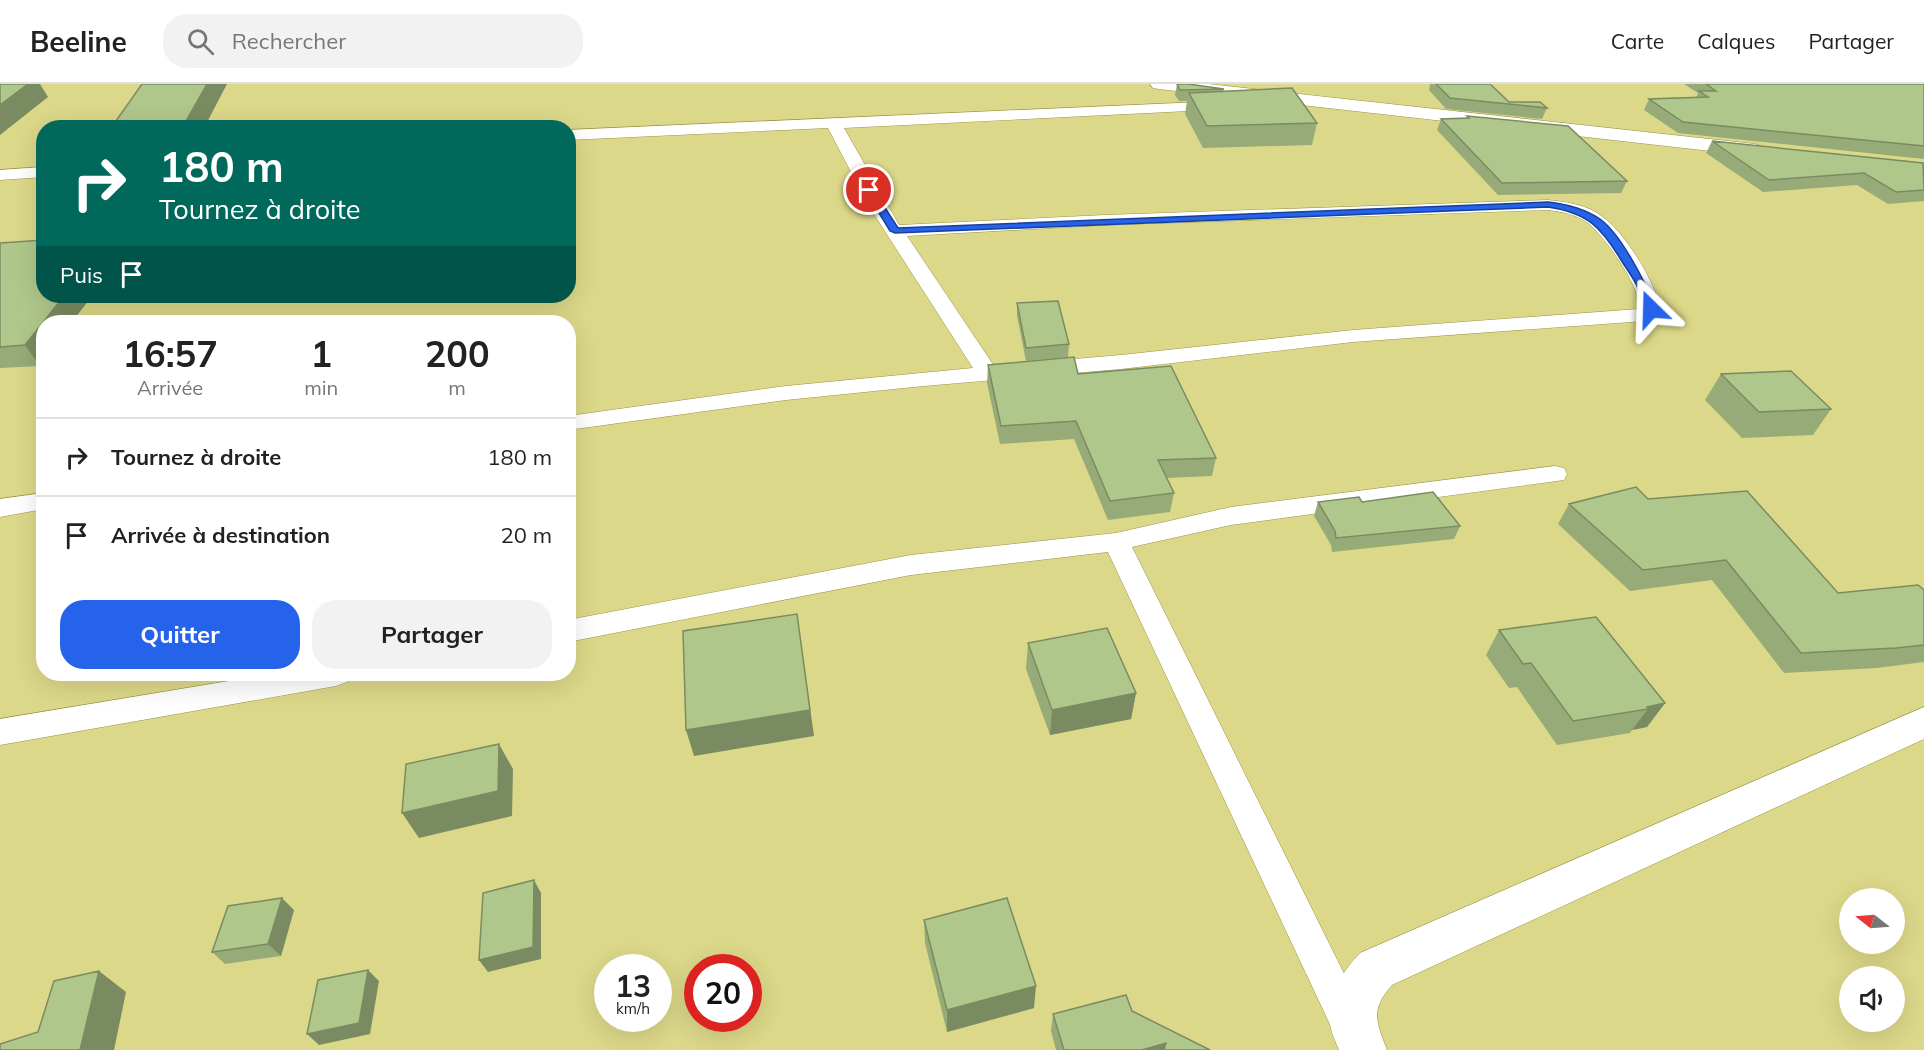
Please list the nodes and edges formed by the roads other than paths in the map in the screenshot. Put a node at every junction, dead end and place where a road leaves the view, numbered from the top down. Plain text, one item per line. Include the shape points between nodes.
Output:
1 (1159, 84) edge
2 (1311, 103) junction
3 (833, 122) junction
4 (576, 135) edge
5 (1773, 152) edge
6 (36, 173) edge
7 (0, 175) edge
8 (895, 231) junction
9 (988, 374) junction
10 (576, 422) edge
11 (1555, 474) dead end
12 (36, 502) edge
13 (0, 508) edge
14 (1116, 542) junction
15 (576, 629) edge
16 (295, 681) edge
17 (1924, 722) edge
18 (0, 732) edge
19 (1363, 1050) edge

1 - 2 street
2 - 3 lane
2 - 5 street
3 - 4 lane
3 - 8 lane
6 - 7 lane
8 - 9 lane
8 - 9 lane via 1548,205 1582,213 1608,231 1641,284 1651,309 1645,315 1353,336
9 - 10 lane via 786,393
11 - 14 lane via 1231,516
12 - 13 lane
14 - 15 lane via 910,565
14 - 19 lane
16 - 18 lane
17 - 19 street via 1376,969 1358,989 1353,1023

